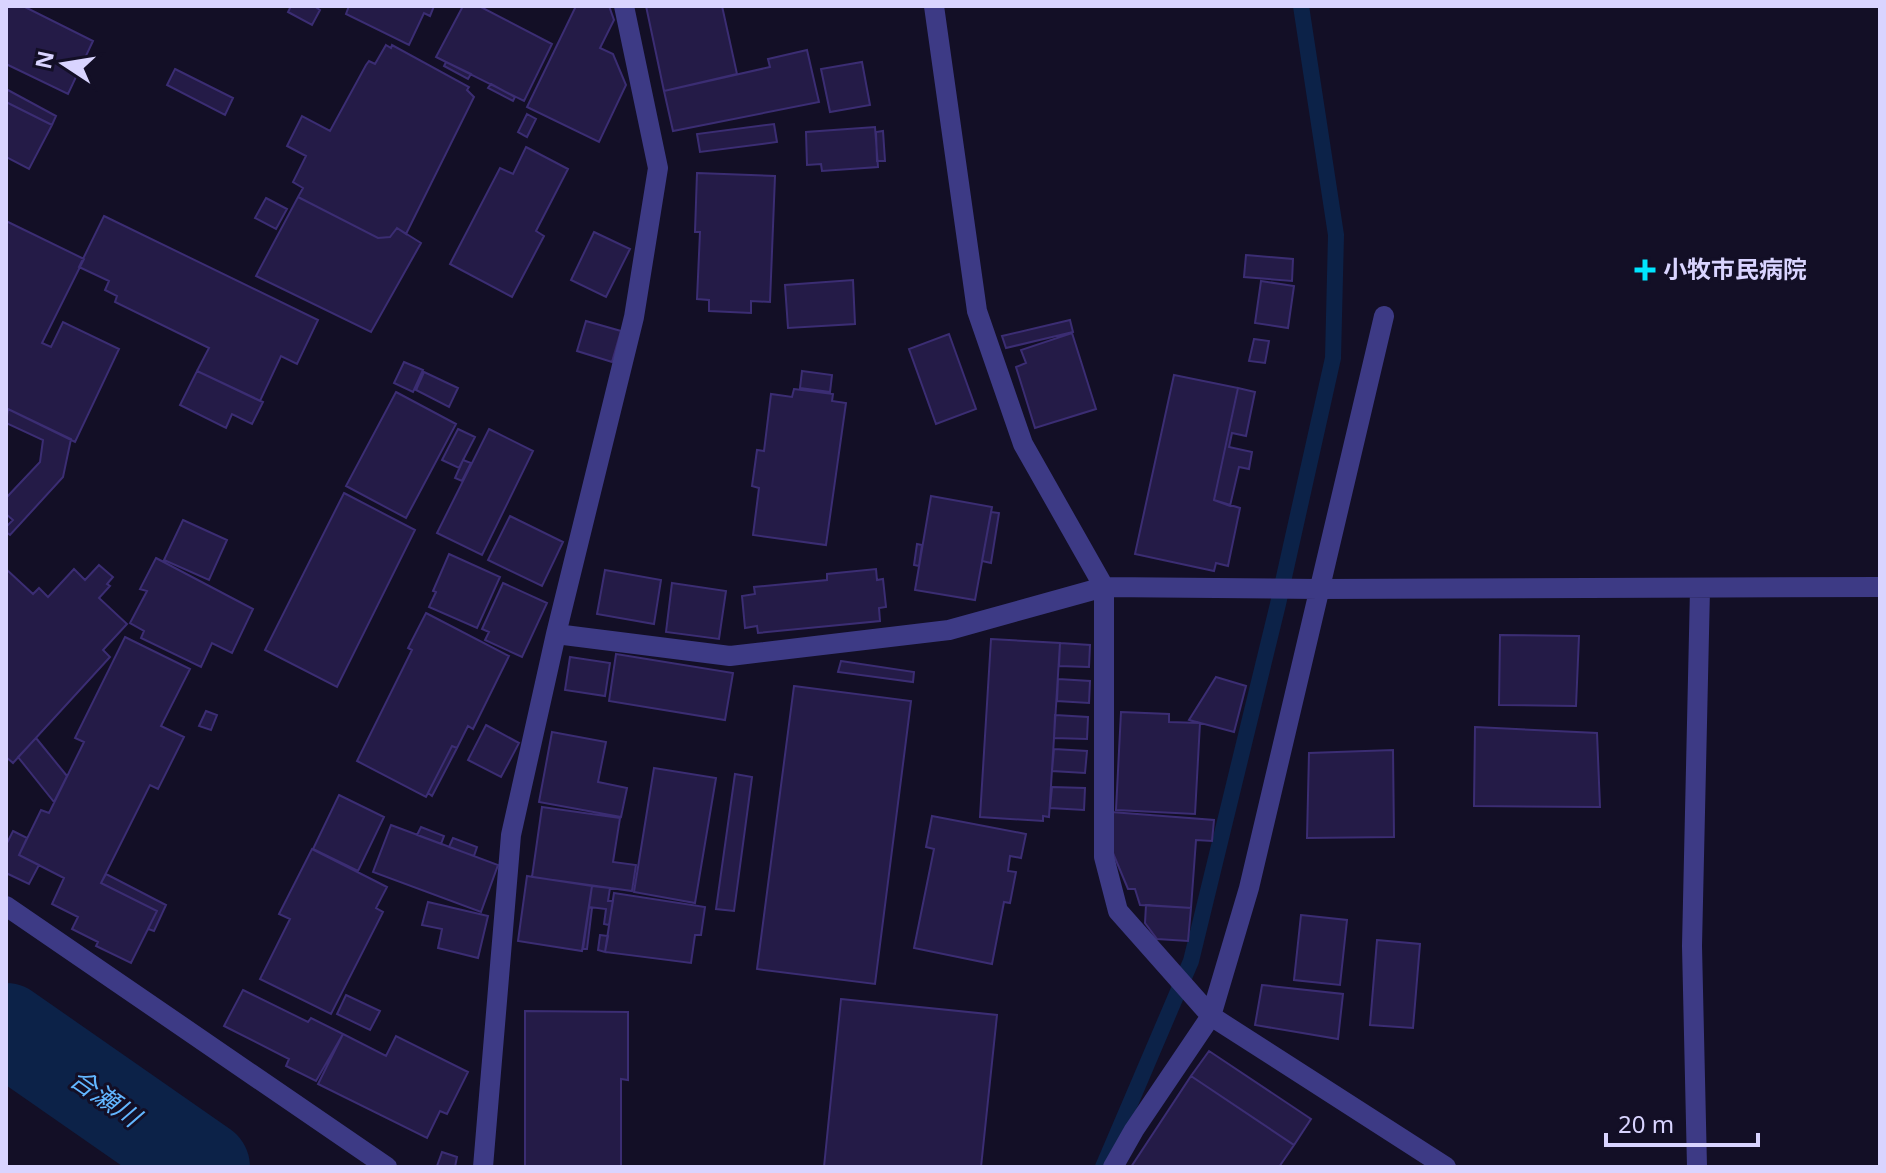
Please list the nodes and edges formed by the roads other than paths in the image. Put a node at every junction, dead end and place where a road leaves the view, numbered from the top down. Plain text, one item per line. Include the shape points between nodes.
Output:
1 (624, 6) edge
2 (934, 6) edge
3 (1384, 316) dead end
4 (1104, 587) junction
5 (1880, 587) edge
6 (1318, 589) junction
7 (1700, 589) junction
8 (556, 634) junction
9 (6, 906) edge
10 (1211, 1016) junction
11 (387, 1167) edge
12 (483, 1167) edge
13 (1113, 1167) edge
14 (1446, 1167) edge
15 (1697, 1167) edge

1 - 8 street via 658,168 634,317
2 - 4 street via 977,311 1023,444
3 - 6 street
4 - 6 street
4 - 8 street via 949,630 730,656
4 - 10 street via 1104,857 1118,911
5 - 7 street
6 - 7 street
6 - 10 street via 1249,888
7 - 15 street via 1692,946
8 - 12 street via 511,835
9 - 11 street
10 - 13 street
10 - 14 street

